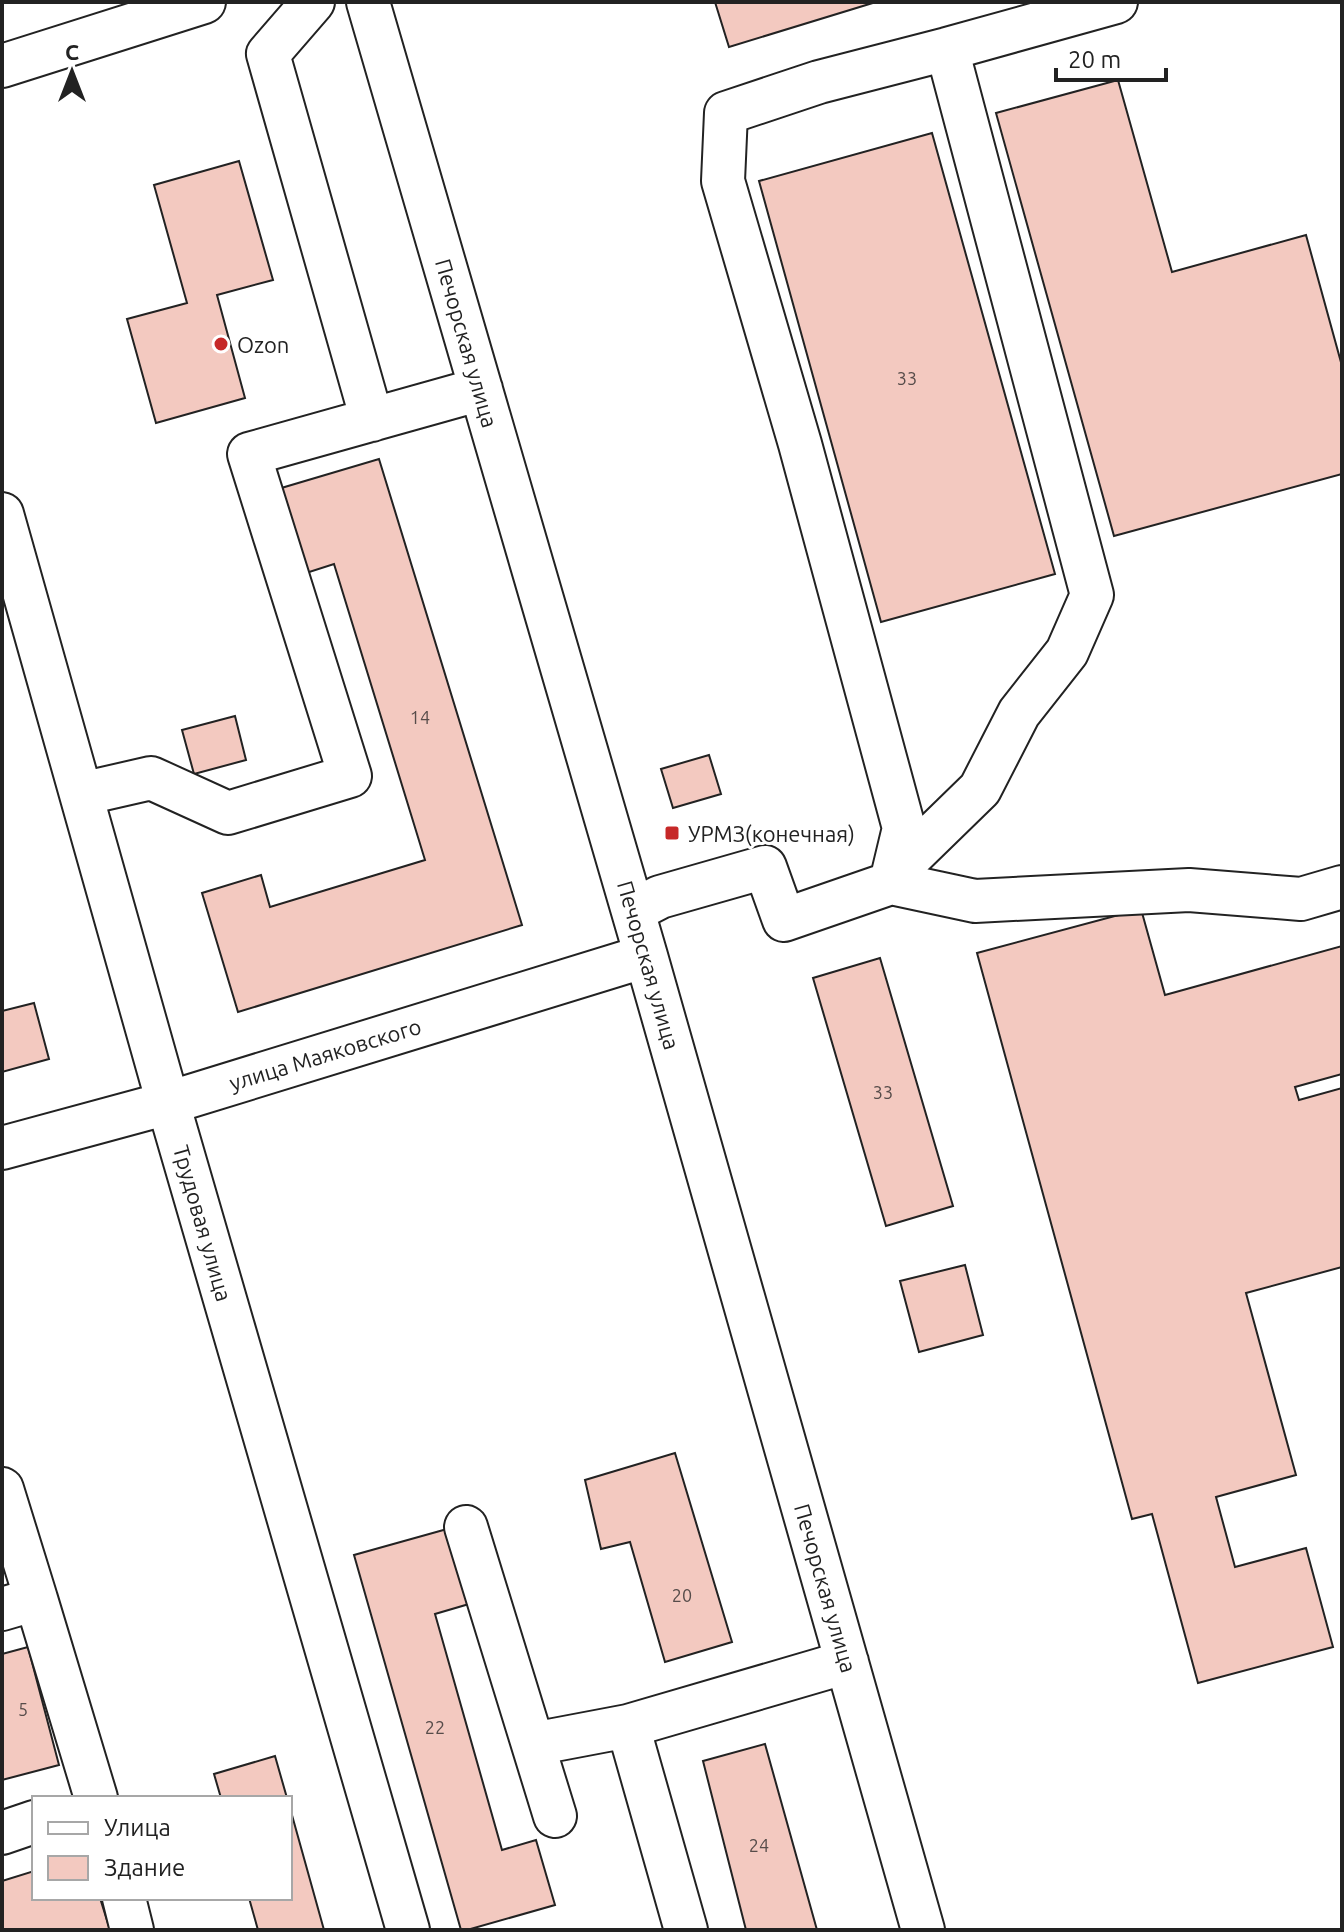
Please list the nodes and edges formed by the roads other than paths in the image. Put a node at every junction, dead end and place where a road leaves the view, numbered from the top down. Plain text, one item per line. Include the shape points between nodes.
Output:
1 (204, 2) edge
2 (313, 2) edge
3 (368, 2) edge
4 (1116, 2) edge
5 (947, 49) junction
6 (2, 66) edge
7 (481, 389) junction
8 (372, 420) junction
9 (2, 514) edge
10 (81, 794) junction
11 (891, 883) junction
12 (1342, 887) edge
13 (633, 911) junction
14 (646, 956) junction
15 (168, 1103) junction
16 (2, 1148) edge
17 (2, 1489) edge
18 (466, 1527) dead end
19 (19, 1604) edge
20 (847, 1662) junction
21 (628, 1726) junction
22 (533, 1744) junction
23 (95, 1796) edge
24 (555, 1816) dead end
25 (32, 1823) edge
26 (2, 1833) edge
27 (124, 1900) edge
28 (132, 1930) edge
29 (408, 1930) edge
30 (686, 1930) edge
31 (923, 1930) edge

1 - 6 street
2 - 8 street via 268,54
3 - 7 street, Печорская улица
4 - 5 street
5 - 11 street via 1092,595 1067,652 1019,713 980,789 902,865
5 - 11 street via 726,113 723,181 904,828
7 - 8 street
7 - 13 street, Печорская улица
8 - 10 street via 249,454 350,776 228,813 151,778
9 - 10 street, Трудовая улица
10 - 15 street, Трудовая улица
11 - 12 street via 975,901 1189,890 1301,899
11 - 13 street via 784,920 765,867 660,897
13 - 14 street, Печорская улица
14 - 15 street, улица Маяковского
14 - 20 street, Печорская улица
15 - 16 street, улица Маяковского
15 - 29 street, Трудовая улица
17 - 19 street
18 - 22 street
19 - 23 street
20 - 21 street
20 - 31 street, Печорская улица
21 - 22 street
21 - 30 street
22 - 24 street
25 - 26 street
27 - 28 street

